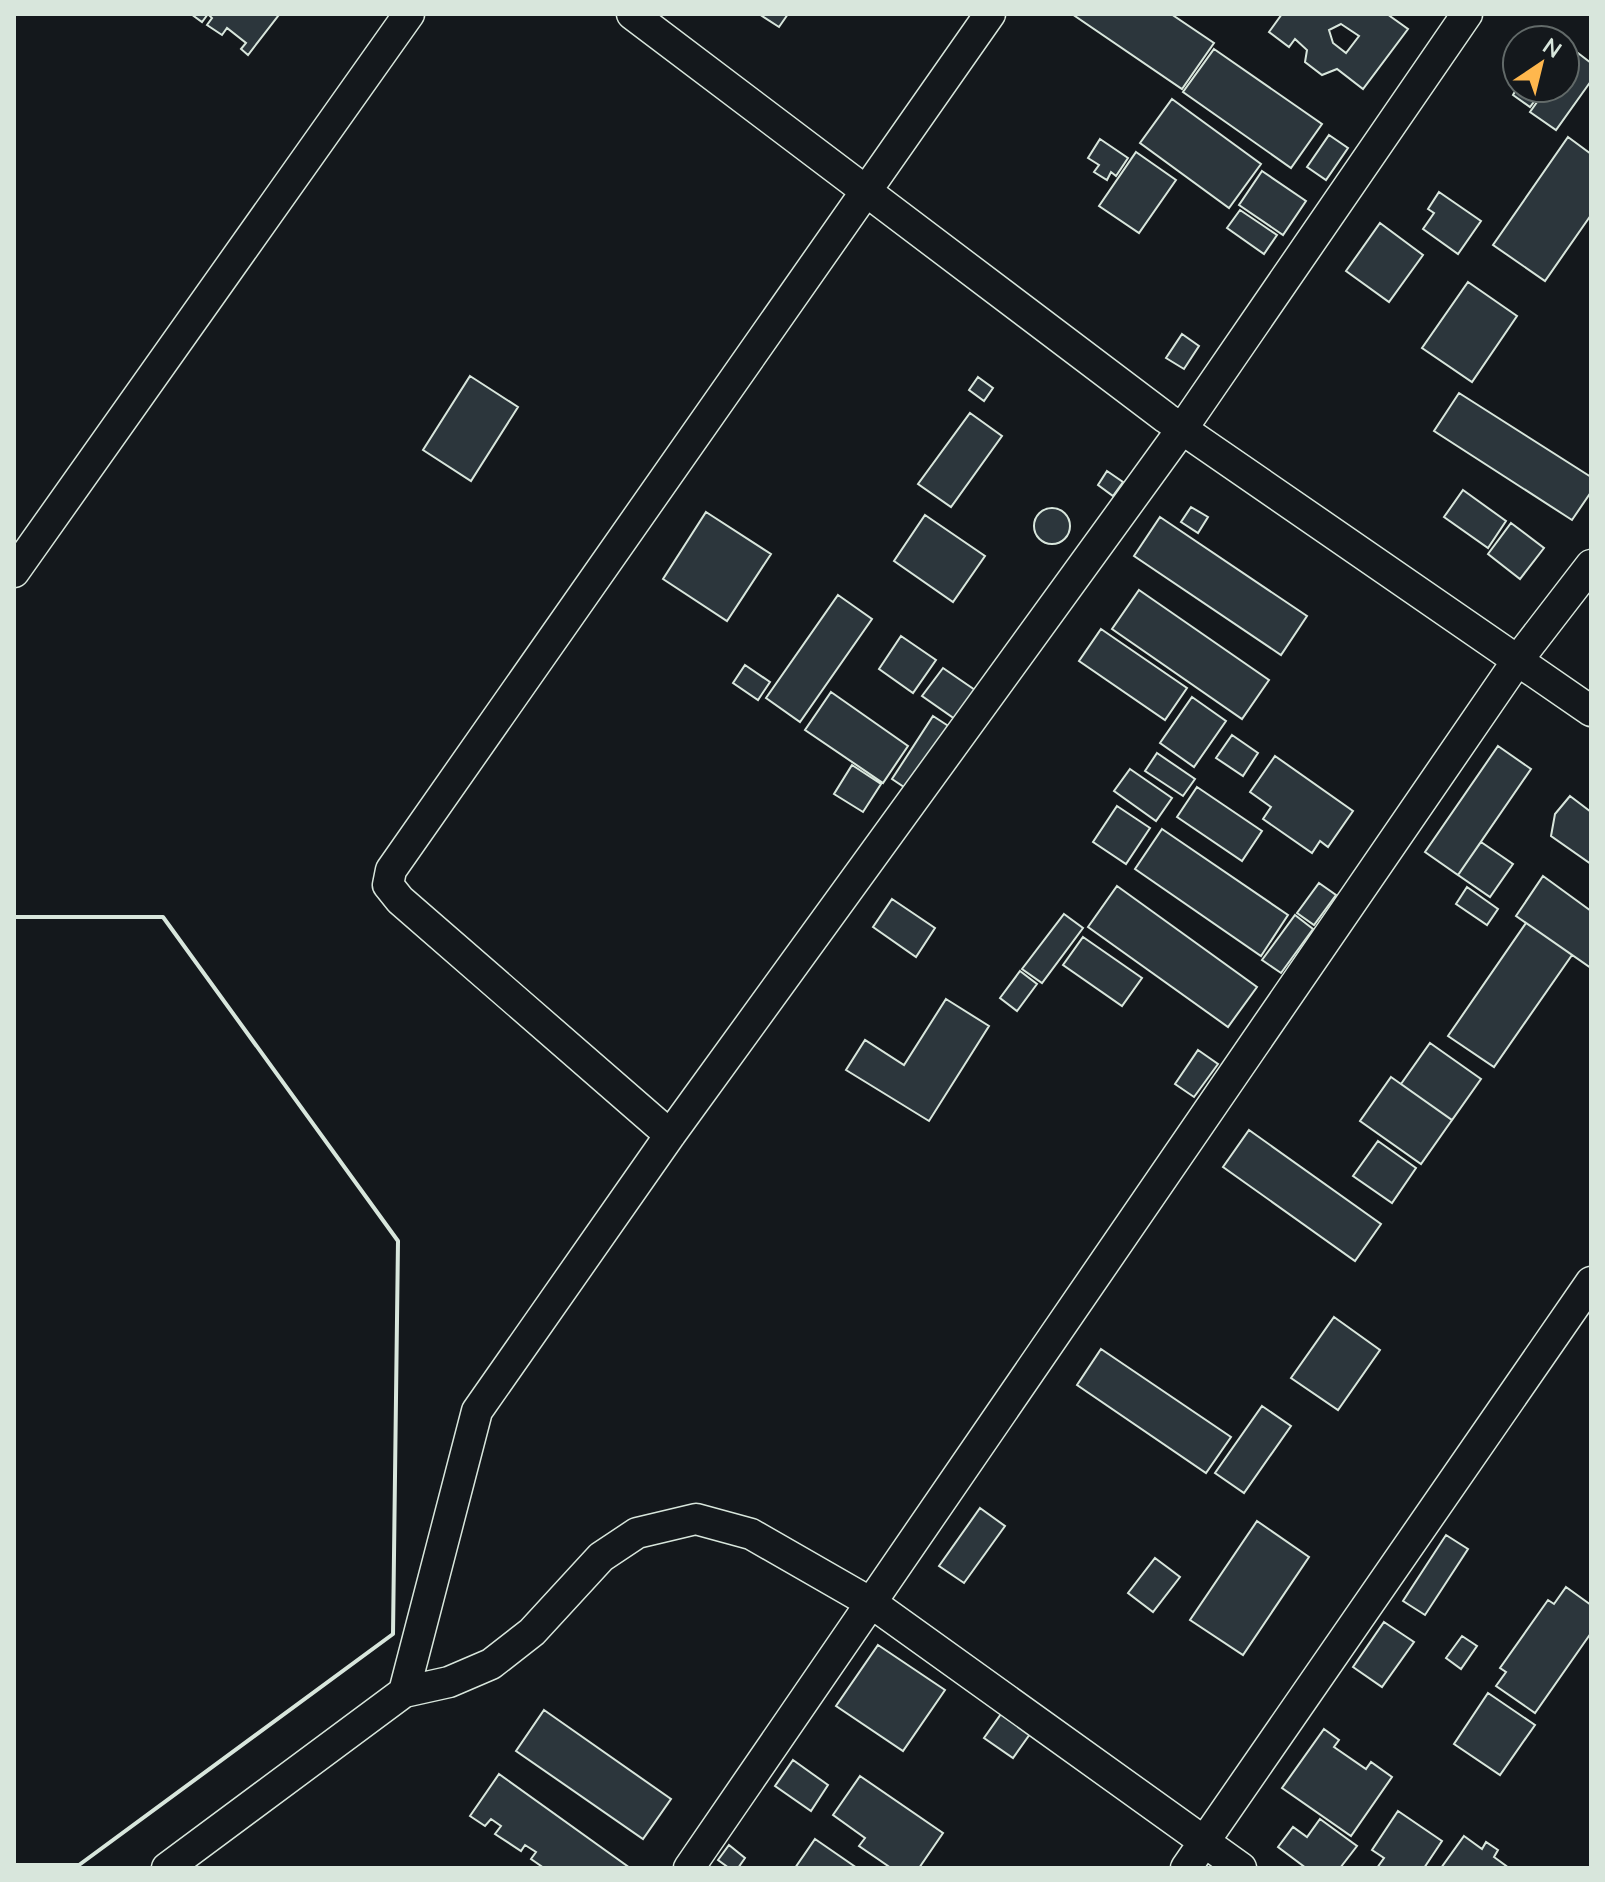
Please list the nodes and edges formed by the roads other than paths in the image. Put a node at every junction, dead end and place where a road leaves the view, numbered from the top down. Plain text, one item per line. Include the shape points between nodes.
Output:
1 (409, 14) edge
2 (632, 14) edge
3 (990, 14) edge
4 (1467, 14) edge
5 (868, 193) junction
6 (1182, 429) junction
7 (1591, 565) edge
8 (14, 572) edge
9 (1517, 661) junction
10 (1591, 711) edge
11 (670, 1135) junction
12 (1591, 1282) edge
13 (873, 1604) junction
14 (404, 1692) junction
15 (1204, 1843) junction
16 (167, 1868) edge
17 (689, 1868) edge
18 (1186, 1868) edge
19 (1241, 1868) edge

1 - 8 street
2 - 5 street
3 - 5 street
4 - 6 street
5 - 6 street
5 - 11 street via 752,350 391,870 388,885 400,900
6 - 9 street
6 - 11 street
7 - 9 street
9 - 10 street
9 - 13 street
11 - 14 street via 477,1411
12 - 15 street
13 - 14 street via 751,1534 696,1519 637,1533 601,1557 532,1632 491,1664 449,1682
13 - 15 street
13 - 17 street
14 - 16 street
15 - 18 street
15 - 19 street

